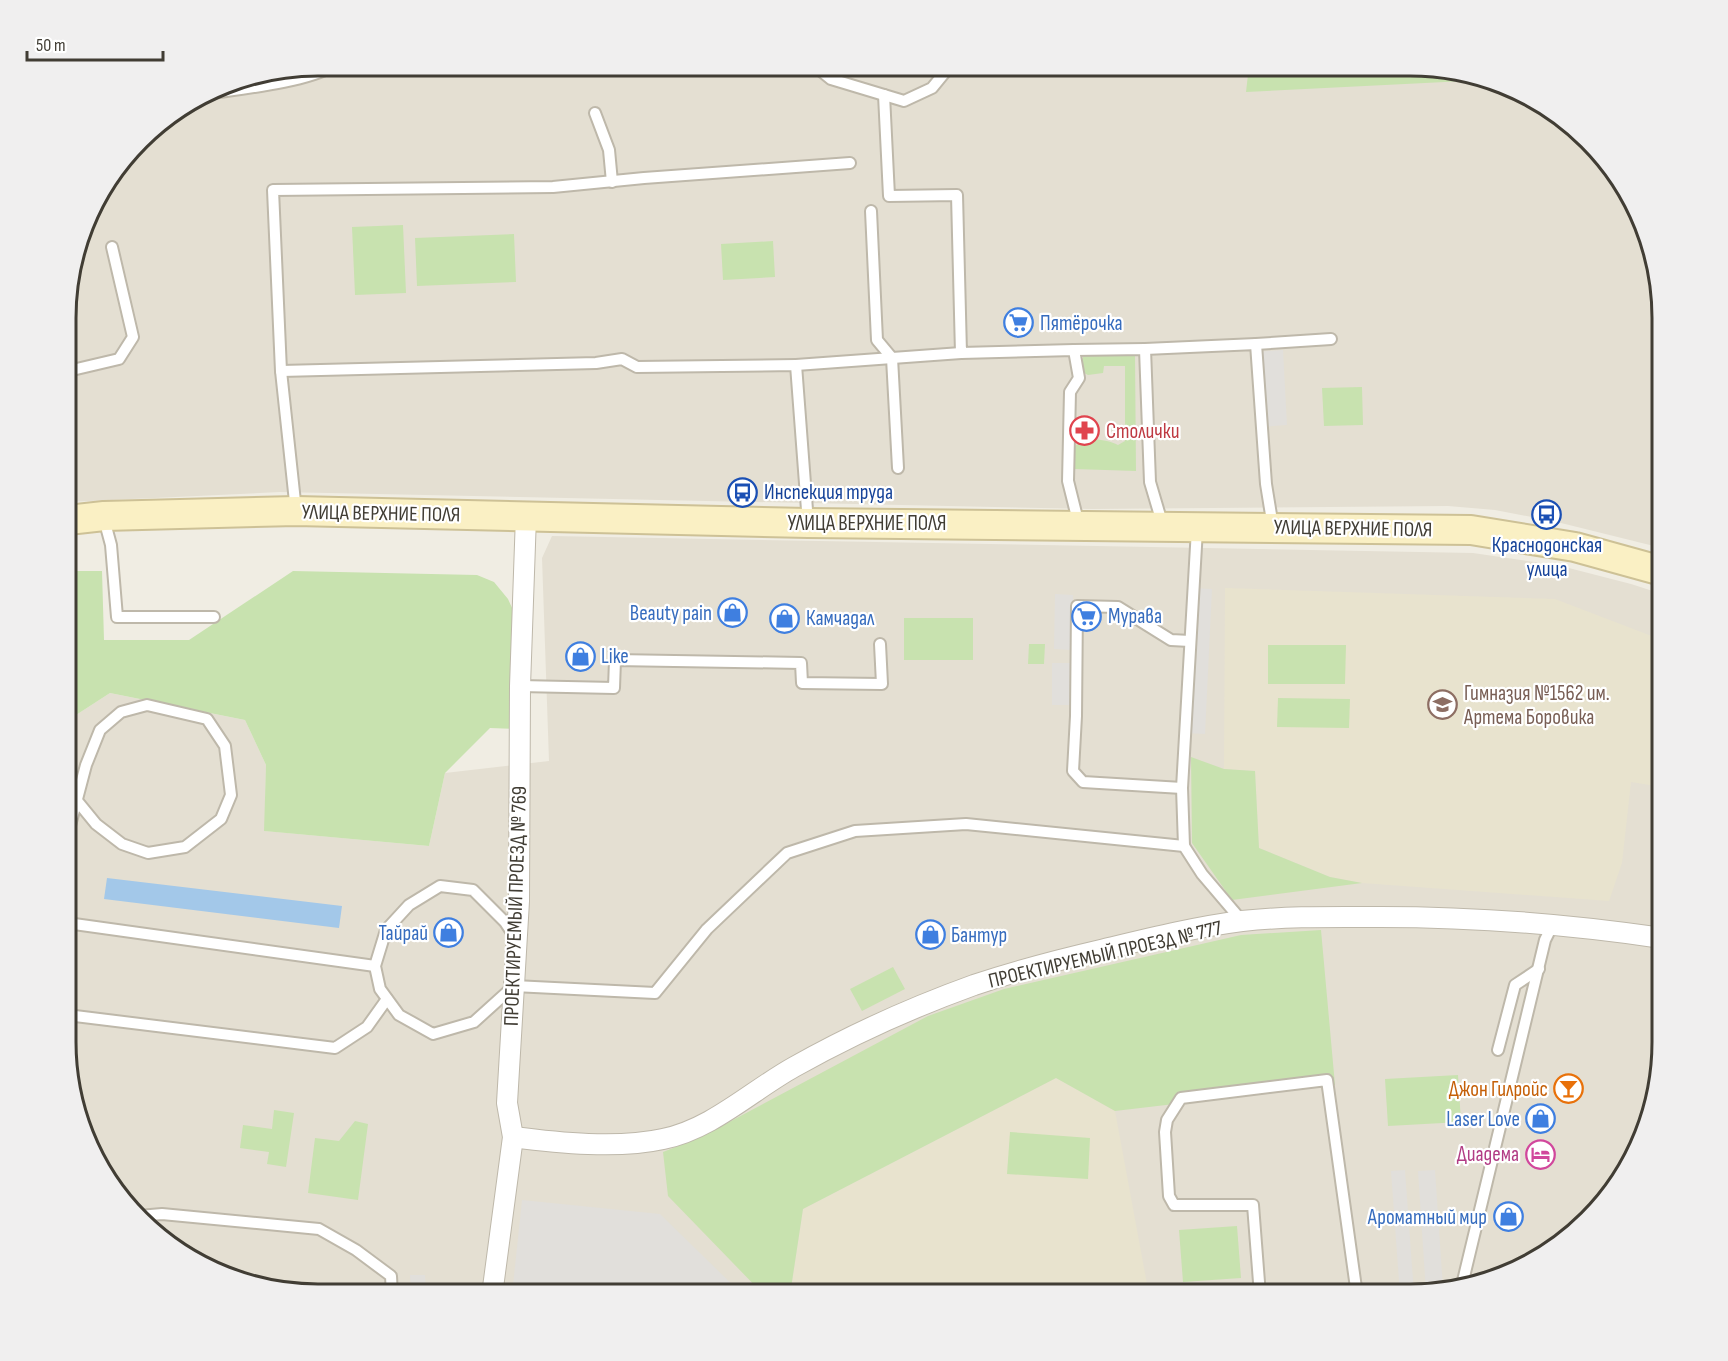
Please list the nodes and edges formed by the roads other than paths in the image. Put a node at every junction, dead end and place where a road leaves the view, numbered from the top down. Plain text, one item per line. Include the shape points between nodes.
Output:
1 (827, 76) edge
2 (942, 76) edge
3 (292, 78) edge
4 (241, 89) edge
5 (884, 95) junction
6 (595, 113) dead end
7 (850, 163) dead end
8 (612, 182) junction
9 (872, 211) dead end
10 (112, 247) dead end
11 (1331, 339) dead end
12 (1256, 344) junction
13 (1145, 349) junction
14 (1074, 350) junction
15 (961, 353) junction
16 (892, 358) junction
17 (796, 364) junction
18 (76, 369) edge
19 (281, 371) junction
20 (898, 468) dead end
21 (296, 511) junction
22 (104, 516) junction
23 (526, 516) junction
24 (76, 519) edge
25 (808, 523) junction
26 (1079, 525) junction
27 (1163, 526) junction
28 (1197, 526) junction
29 (1273, 527) junction
30 (1652, 568) edge
31 (214, 617) dead end
32 (1190, 641) junction
33 (880, 644) dead end
34 (520, 686) junction
35 (1182, 788) junction
36 (78, 802) junction
37 (76, 808) edge
38 (1184, 846) junction
39 (1242, 921) junction
40 (76, 924) edge
41 (1553, 924) junction
42 (1652, 937) edge
43 (517, 940) junction
44 (375, 966) junction
45 (1539, 969) junction
46 (514, 986) junction
47 (387, 999) junction
48 (76, 1016) edge
49 (1498, 1050) dead end
50 (513, 1137) junction
51 (148, 1215) edge
52 (1464, 1278) edge
53 (391, 1284) edge
54 (493, 1284) edge
55 (1259, 1284) edge
56 (1355, 1284) edge

1 - 5 lane
2 - 5 lane via 932,88 904,101
3 - 4 lane
5 - 15 lane via 889,196 957,195
6 - 8 lane via 609,150
7 - 8 lane
8 - 19 lane via 553,187 273,190
9 - 16 lane via 877,340
10 - 18 lane via 133,338 119,359
11 - 12 lane
12 - 13 lane
12 - 29 lane
13 - 14 lane
13 - 27 lane via 1150,482
14 - 15 lane
14 - 26 lane via 1079,378 1070,392 1068,481
15 - 16 lane
16 - 17 lane
16 - 20 lane
17 - 19 lane via 637,367 622,359 596,363
17 - 25 lane
19 - 21 lane
21 - 22 main road, УЛИЦА ВЕРХНИЕ ПОЛЯ
21 - 23 main road, УЛИЦА ВЕРХНИЕ ПОЛЯ
22 - 24 main road, УЛИЦА ВЕРХНИЕ ПОЛЯ
22 - 31 lane via 111,544 117,617
23 - 25 main road, УЛИЦА ВЕРХНИЕ ПОЛЯ
23 - 34 street, ПРОЕКТИРУЕМЫЙ ПРОЕЗД № 769
25 - 26 main road, УЛИЦА ВЕРХНИЕ ПОЛЯ
26 - 27 main road, УЛИЦА ВЕРХНИЕ ПОЛЯ
27 - 28 main road, УЛИЦА ВЕРХНИЕ ПОЛЯ
28 - 29 main road, УЛИЦА ВЕРХНИЕ ПОЛЯ
28 - 32 lane
29 - 30 main road, УЛИЦА ВЕРХНИЕ ПОЛЯ via 1471,530 1575,547
32 - 35 lane
32 - 35 lane via 1171,640 1118,607 1077,606 1073,771 1083,782
33 - 34 lane via 882,684 802,683 801,663 615,660 614,688
34 - 43 street, ПРОЕКТИРУЕМЫЙ ПРОЕЗД № 769
35 - 38 lane
36 - 36 lane via 86,765 100,730 121,712 147,705 207,719 225,746 231,795 221,819 185,847 148,853 122,844 96,824
36 - 37 lane
38 - 39 lane
38 - 46 lane via 966,824 855,831 787,853 707,929 655,993
39 - 41 street, ПРОЕКТИРУЕМЫЙ ПРОЕЗД № 777 via 1454,917
39 - 50 street, ПРОЕКТИРУЕМЫЙ ПРОЕЗД № 777 via 1026,968 975,985 845,1041 794,1067 698,1127 663,1139 620,1143
40 - 44 lane
41 - 42 street, ПРОЕКТИРУЕМЫЙ ПРОЕЗД № 777
41 - 45 lane
43 - 44 lane via 473,890 440,886 409,904 386,930
43 - 46 street, ПРОЕКТИРУЕМЫЙ ПРОЕЗД № 769
44 - 47 lane via 380,989
45 - 49 lane via 1515,985
45 - 52 lane
46 - 47 lane via 474,1022 434,1034 399,1015
46 - 50 street, ПРОЕКТИРУЕМЫЙ ПРОЕЗД № 769 via 507,1103
47 - 48 lane via 367,1027 335,1048
50 - 54 street, ПРОЕКТИРУЕМЫЙ ПРОЕЗД № 769
51 - 53 lane via 319,1229 391,1276
55 - 56 lane via 1253,1205 1174,1205 1168,1185 1167,1120 1181,1098 1327,1080

